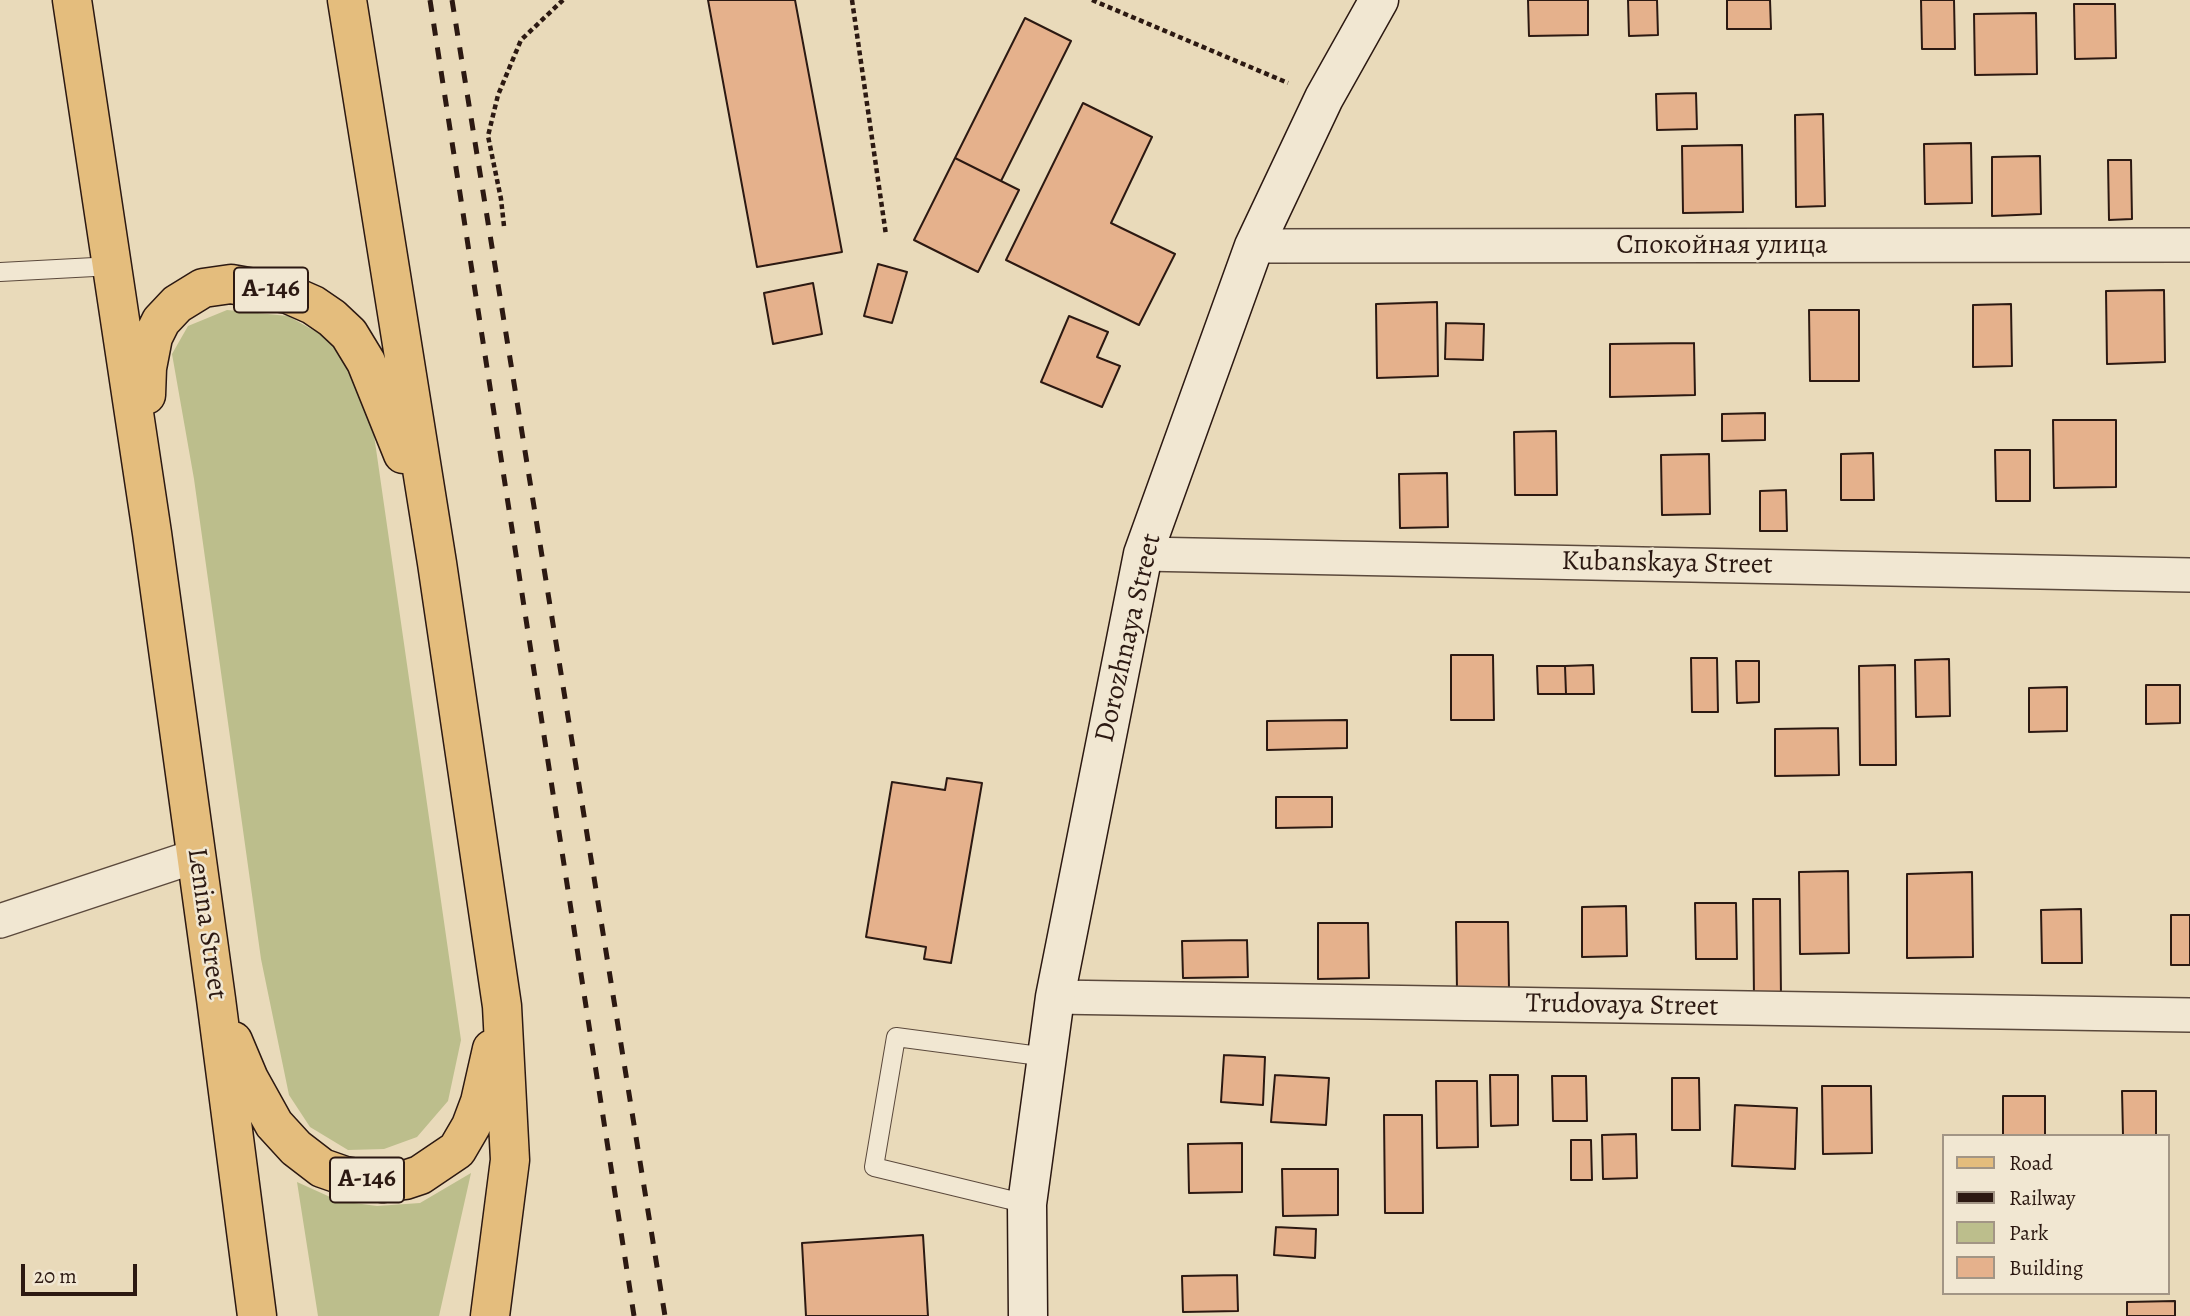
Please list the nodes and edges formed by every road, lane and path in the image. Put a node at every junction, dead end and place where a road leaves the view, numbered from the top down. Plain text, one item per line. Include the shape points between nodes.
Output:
1 (72, 0) edge
2 (347, 0) edge
3 (563, 0) edge
4 (852, 0) edge
5 (1092, 0) edge
6 (1379, 0) edge
7 (1324, 98) junction
8 (504, 226) dead end
9 (886, 235) dead end
10 (2190, 245) edge
11 (1254, 246) junction
12 (113, 266) junction
13 (0, 272) edge
14 (152, 533) junction
15 (1143, 554) junction
16 (437, 563) junction
17 (2190, 575) edge
18 (197, 856) junction
19 (0, 921) edge
20 (1055, 997) junction
21 (216, 999) junction
22 (502, 1006) junction
23 (2190, 1015) edge
24 (1047, 1056) junction
25 (1027, 1204) junction
26 (257, 1316) edge
27 (490, 1316) edge
28 (1028, 1316) edge

1 - 12 main road, А-146
2 - 16 main road, А-146
3 - 8 path via 521,40 498,95 488,136
4 - 9 path
5 - 7 path
6 - 7 main road, Dorozhnaya Street
7 - 11 main road, Dorozhnaya Street
10 - 11 street, Спокойная улица
11 - 15 main road, Dorozhnaya Street
12 - 13 lane
12 - 14 main road, А-146
14 - 16 main road, А-146 via 146,402 153,337 177,304 203,288 230,284 288,294 313,305 349,334 370,372 416,488
14 - 18 main road, Lenina Street / А-146
15 - 17 street, Kubanskaya Street
15 - 20 main road, Dorozhnaya Street
16 - 22 main road, А-146
18 - 19 street
18 - 21 main road, Lenina Street / А-146
20 - 23 street, Trudovaya Street
20 - 24 main road, Dorozhnaya Street
21 - 22 main road, А-146 via 249,1079 274,1124 296,1149 322,1168 383,1183 420,1175 457,1150 480,1102
21 - 26 main road, Lenina Street / А-146
22 - 27 main road, А-146 via 510,1160
24 - 25 main road, Dorozhnaya Street
24 - 25 lane via 896,1037 874,1167
25 - 28 main road, Dorozhnaya Street

